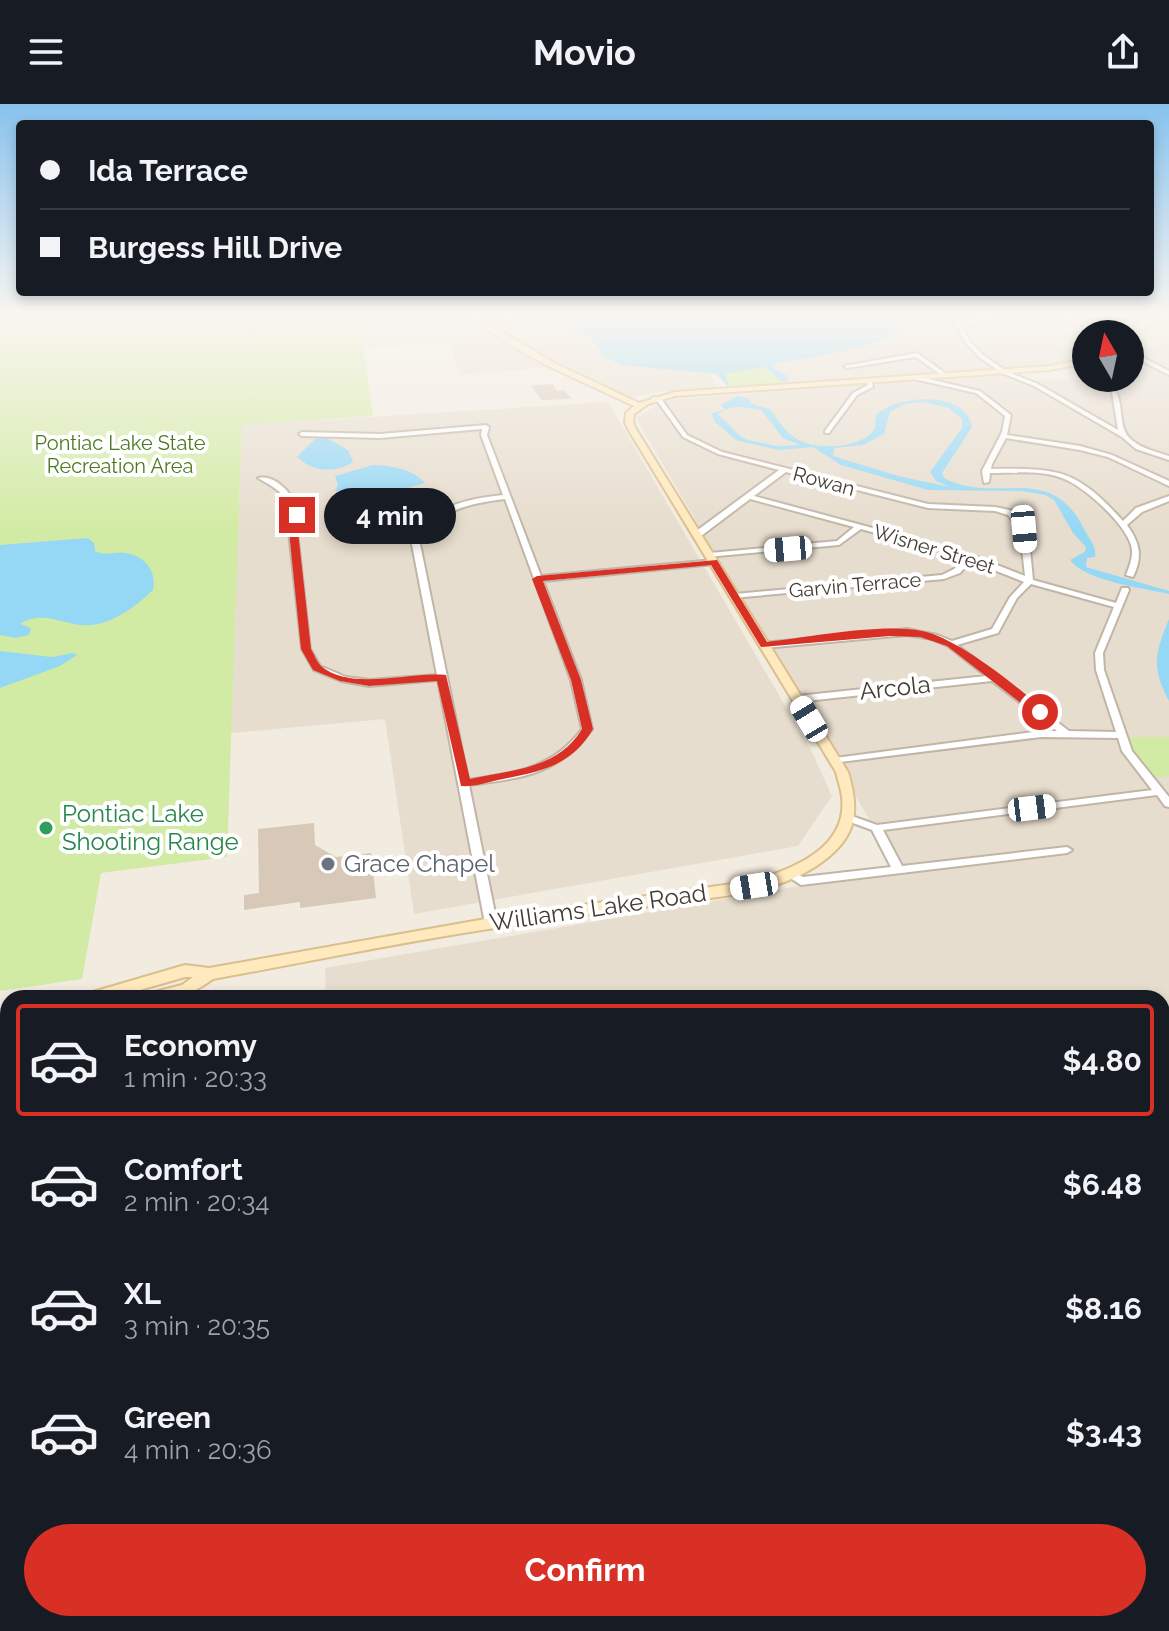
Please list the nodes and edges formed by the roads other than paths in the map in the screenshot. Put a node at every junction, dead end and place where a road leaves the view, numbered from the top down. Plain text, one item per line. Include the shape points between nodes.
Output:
1 (592, 386) edge
2 (791, 386) edge
3 (870, 386) edge
4 (960, 386) edge
5 (1038, 386) edge
6 (1115, 392) edge
7 (654, 399) junction
8 (638, 405) junction
9 (827, 432) dead end
10 (302, 434) dead end
11 (1004, 436) junction
12 (1124, 436) junction
13 (1169, 458) edge
14 (784, 470) junction
15 (985, 471) junction
16 (261, 478) dead end
17 (986, 482) dead end
18 (1169, 484) edge
19 (748, 496) junction
20 (508, 497) junction
21 (1169, 498) edge
22 (1123, 525) junction
23 (859, 527) junction
24 (698, 534) junction
25 (969, 558) junction
26 (712, 559) junction
27 (1130, 575) dead end
28 (537, 579) junction
29 (1029, 581) junction
30 (1125, 590) dead end
31 (735, 596) junction
32 (1119, 606) junction
33 (951, 644) junction
34 (764, 645) junction
35 (442, 677) junction
36 (994, 678) junction
37 (797, 699) junction
38 (1066, 734) junction
39 (1120, 735) junction
40 (835, 761) junction
41 (465, 783) junction
42 (1157, 792) junction
43 (1169, 804) edge
44 (849, 818) junction
45 (876, 828) junction
46 (1067, 850) dead end
47 (898, 869) junction
48 (792, 875) junction
49 (491, 923) junction
50 (209, 974) junction
51 (123, 990) edge
52 (183, 990) edge

1 - 8 main road
2 - 7 main road
3 - 9 street via 855,394
4 - 11 street via 988,397 1008,415
5 - 12 street
6 - 12 street
7 - 8 main road
7 - 14 street, Rowan via 700,446
8 - 24 main road via 630,413 630,425
10 - 20 street via 380,436 486,427 484,435
11 - 15 street
11 - 18 street via 1110,456
12 - 13 street
14 - 19 street
14 - 29 street, Rowan via 928,506 1004,510 1024,529
15 - 17 street
15 - 22 street via 1072,477 1093,490
16 - 35 street via 280,488 297,515 293,532 306,649 317,668 369,683
19 - 23 street, Wisner Street
19 - 24 street
20 - 28 street
20 - 35 street via 439,514 415,539
21 - 22 street via 1139,510
22 - 27 street via 1139,553
23 - 25 street, Wisner Street
23 - 26 street via 839,543
24 - 26 main road
25 - 29 street, Wisner Street
25 - 31 street, Garvin Terrace via 944,577
26 - 28 street
26 - 31 main road
28 - 41 street via 576,680 587,729 562,758 544,767
29 - 32 street, Wisner Street
29 - 33 street via 995,631
30 - 32 street
31 - 34 main road
32 - 39 street via 1099,653
33 - 34 street via 907,632
33 - 36 street
34 - 37 main road
35 - 41 street
36 - 37 street, Arcola
36 - 38 street
37 - 40 main road
38 - 39 street
38 - 40 street
39 - 42 street
40 - 44 main road via 850,790
41 - 49 street
42 - 43 street
42 - 45 street
44 - 45 street
44 - 48 main road, Williams Lake Road via 839,840 820,859
45 - 47 street
46 - 47 street
47 - 48 street via 801,881
48 - 49 main road, Williams Lake Road via 743,888
49 - 50 main road, Williams Lake Road
50 - 51 main road, Williams Lake Road via 185,971
50 - 52 main road, Williams Lake Road

